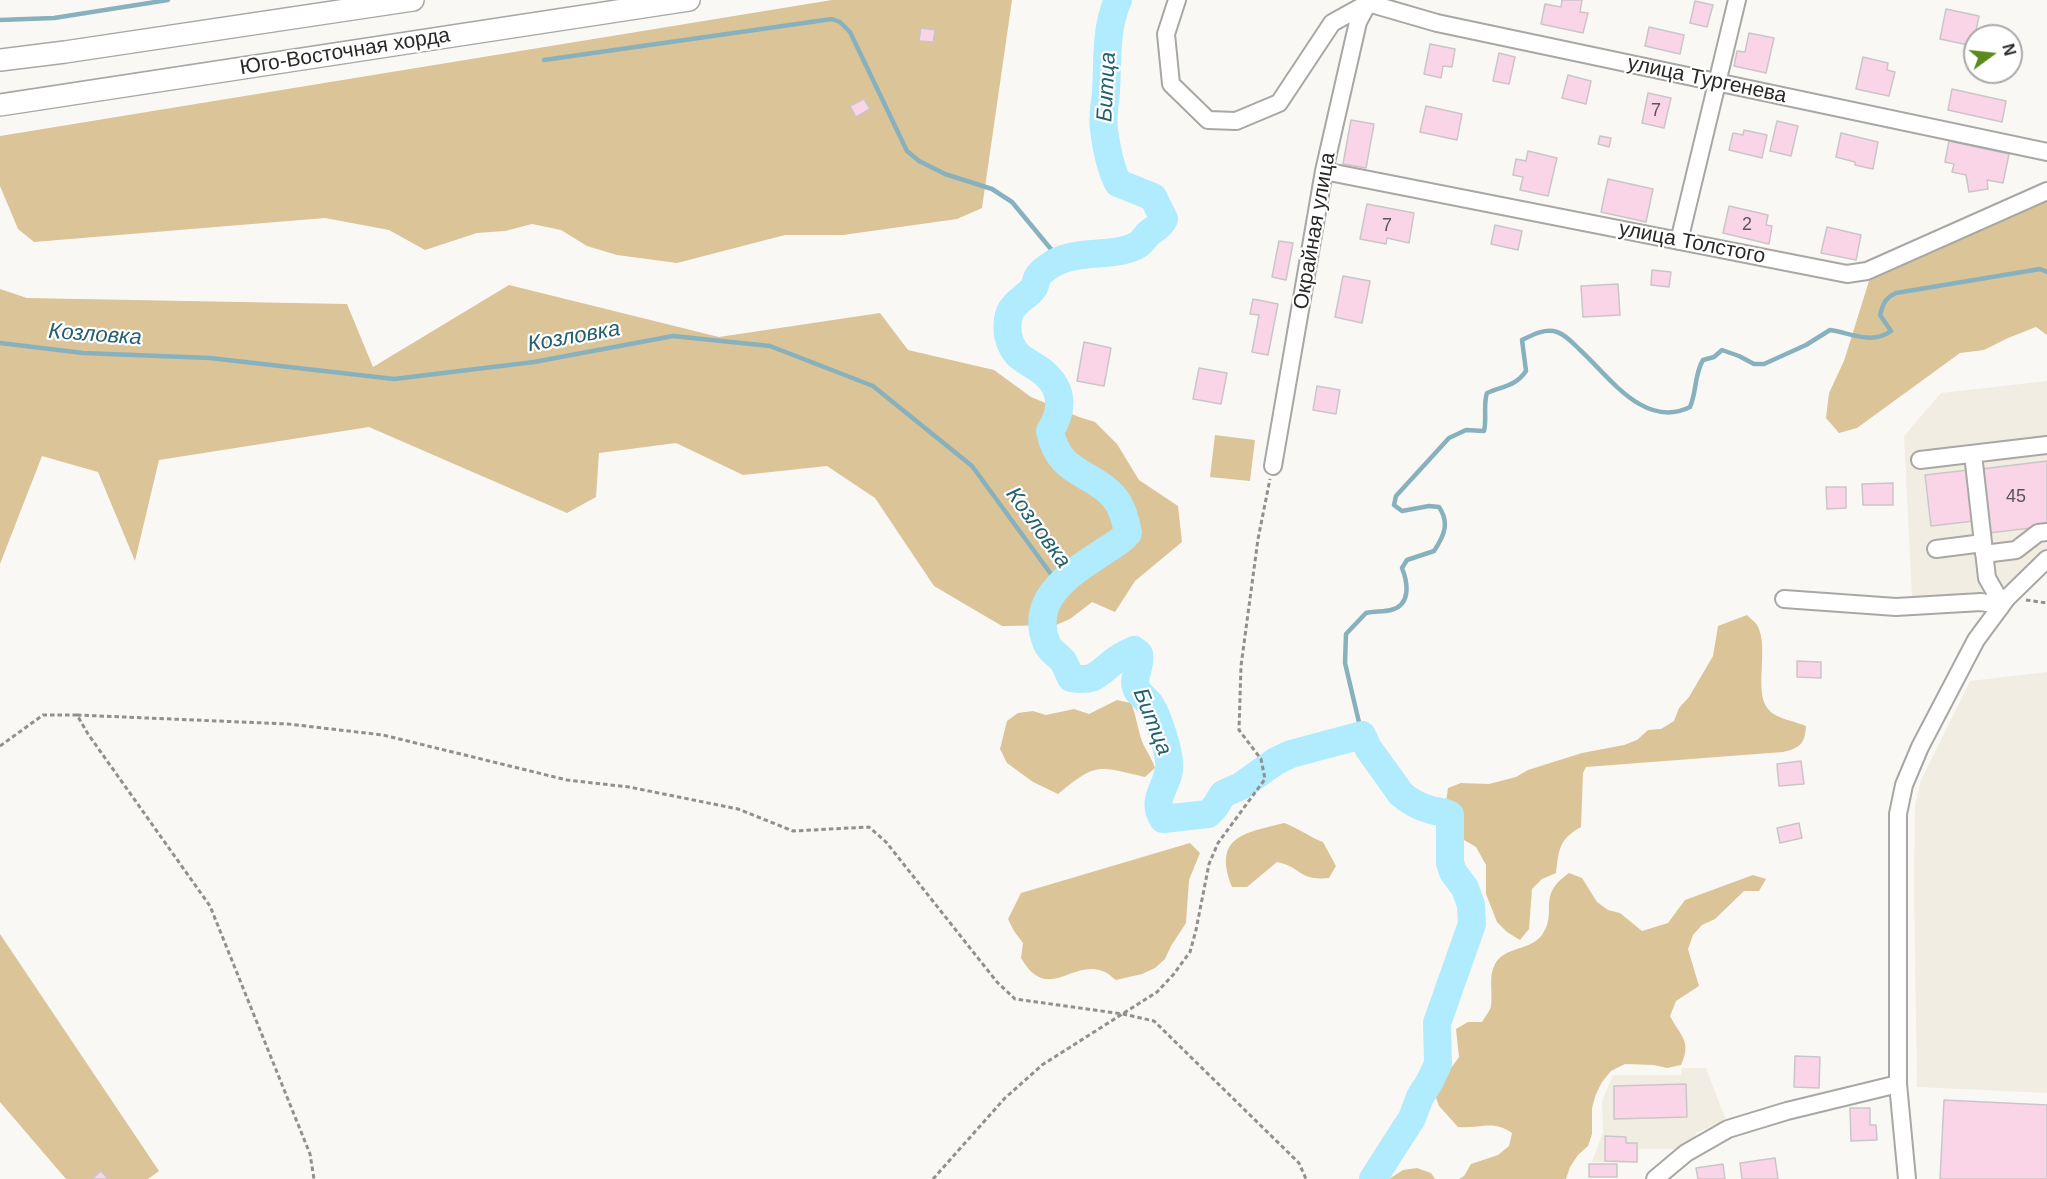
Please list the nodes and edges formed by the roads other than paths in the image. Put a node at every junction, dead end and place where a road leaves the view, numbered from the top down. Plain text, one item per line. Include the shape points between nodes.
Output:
1 (413, 0) edge
2 (689, 0) edge
3 (1177, 0) edge
4 (1737, 0) edge
5 (1369, 2) edge
6 (0, 60) edge
7 (1717, 82) junction
8 (0, 105) edge
9 (2047, 152) edge
10 (1324, 171) junction
11 (2047, 191) edge
12 (1679, 241) junction
13 (2047, 445) edge
14 (1973, 454) junction
15 (1920, 460) dead end
16 (1273, 466) road end
17 (2047, 532) edge
18 (1984, 548) junction
19 (1936, 549) dead end
20 (2047, 560) edge
21 (1784, 599) dead end
22 (2001, 606) junction
23 (1898, 1084) junction
24 (1655, 1179) edge
25 (1907, 1179) edge

1 - 6 main road, Юго-Восточная хорда
2 - 8 main road, Юго-Восточная хорда
3 - 5 street via 1166,34 1171,84 1209,120 1236,121 1279,103 1332,23
4 - 7 street
5 - 7 street, улица Тургенева via 1437,23
5 - 10 street, Окрайная улица via 1358,22
7 - 9 street, улица Тургенева
7 - 12 street
10 - 12 street, улица Толстого
10 - 16 street, Окрайная улица
11 - 12 street, улица Толстого via 1866,271 1847,274
13 - 14 street
14 - 15 street
14 - 18 street
17 - 18 street via 2038,533 2016,550
18 - 19 street
18 - 22 street via 1987,578
20 - 22 street
21 - 22 street via 1896,607 1982,602
22 - 23 street via 1976,640 1904,785 1898,814
23 - 24 street via 1728,1129 1686,1153
23 - 25 street

